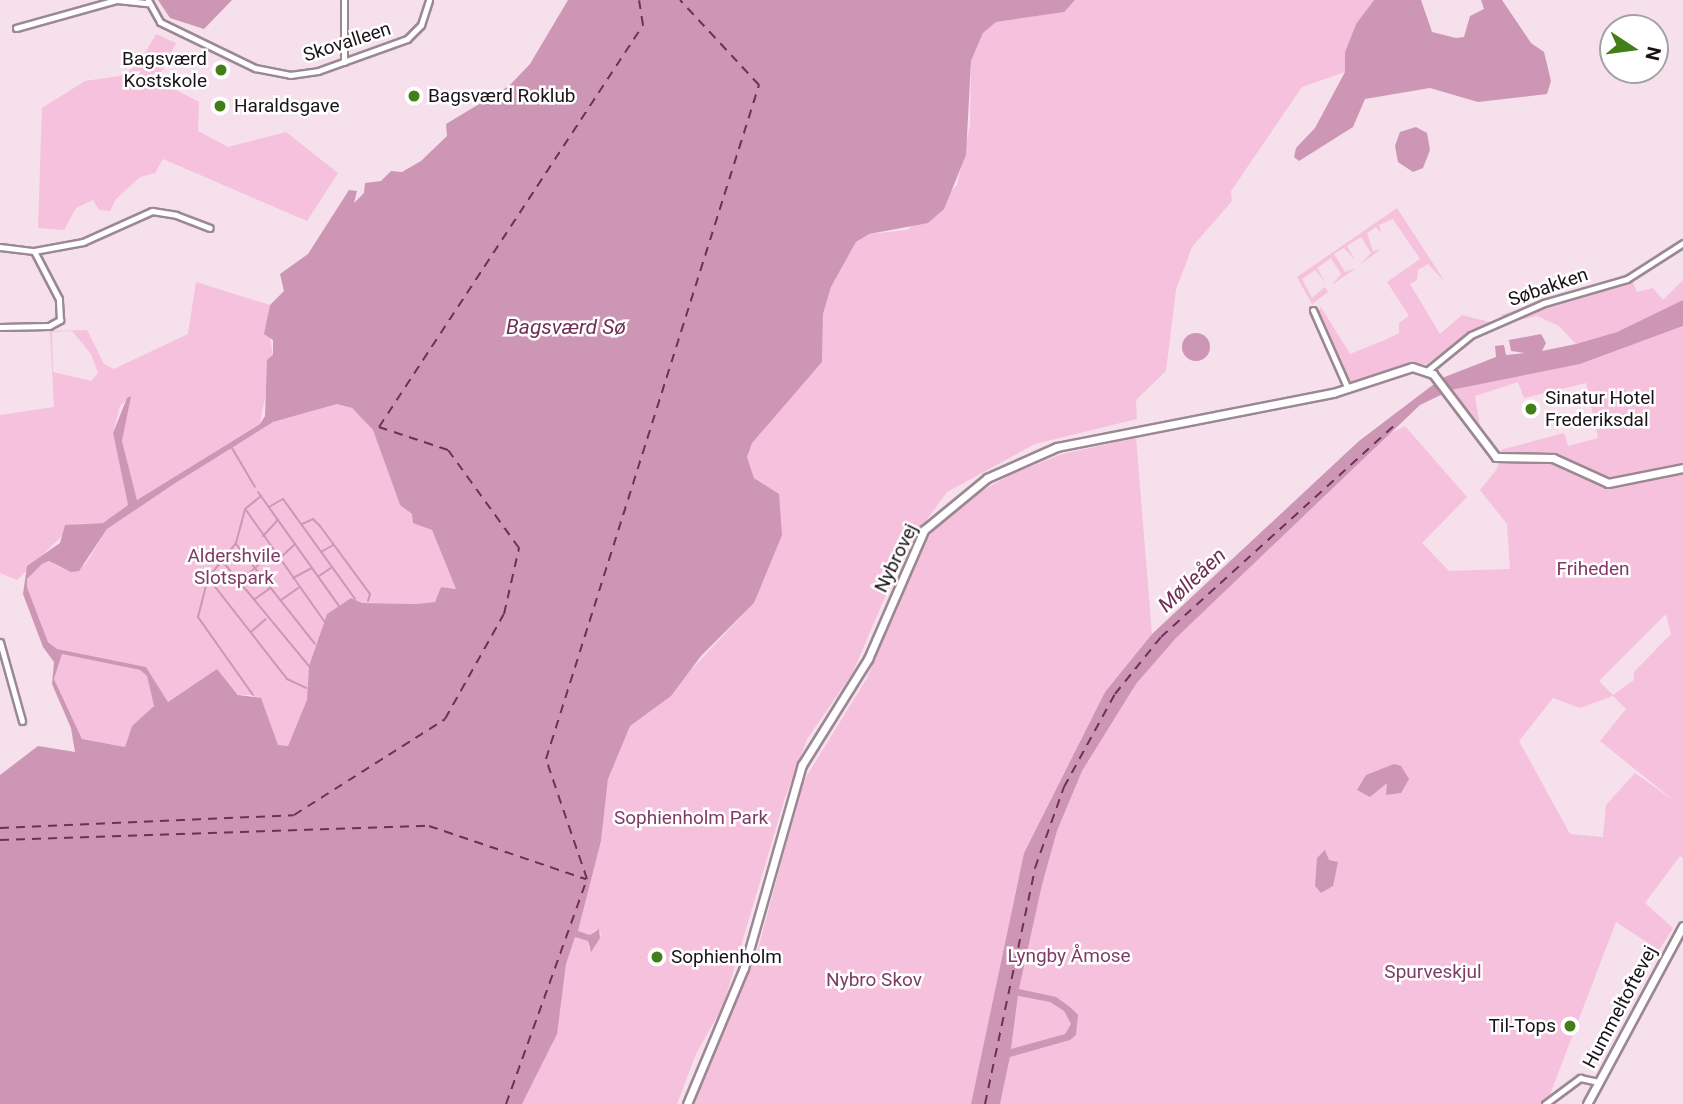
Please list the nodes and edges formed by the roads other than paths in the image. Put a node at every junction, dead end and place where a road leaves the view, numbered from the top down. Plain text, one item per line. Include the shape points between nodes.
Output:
1 (117, 0) edge
2 (344, 0) edge
3 (429, 0) edge
4 (148, 2) edge
5 (16, 29) dead end
6 (344, 62) junction
7 (210, 228) dead end
8 (1683, 243) edge
9 (0, 247) edge
10 (34, 251) junction
11 (1313, 310) dead end
12 (0, 327) edge
13 (1428, 370) junction
14 (1348, 389) junction
15 (1683, 468) edge
16 (0, 642) edge
17 (22, 721) dead end
18 (1683, 926) edge
19 (1599, 1082) junction
20 (687, 1104) edge
21 (1545, 1104) edge
22 (1587, 1104) edge

1 - 4 street
1 - 5 street
2 - 6 street
3 - 6 street, Skovalleen via 415,34
4 - 6 street, Skovalleen via 160,22 256,68 290,75
7 - 10 street via 152,211 95,239
8 - 13 street, Søbakken via 1627,279 1544,303 1471,335
9 - 10 street
10 - 12 street via 59,299 60,320 49,326
11 - 14 street
13 - 14 street, Nybrovej via 1405,369
13 - 15 street via 1496,457 1553,458 1608,483
14 - 20 street, Nybrovej via 1058,447 987,478 931,521 912,552 868,659 802,765 744,968
16 - 17 street
18 - 19 street, Hummeltoftevej
19 - 21 street via 1580,1078
19 - 22 street, Hummeltoftevej

